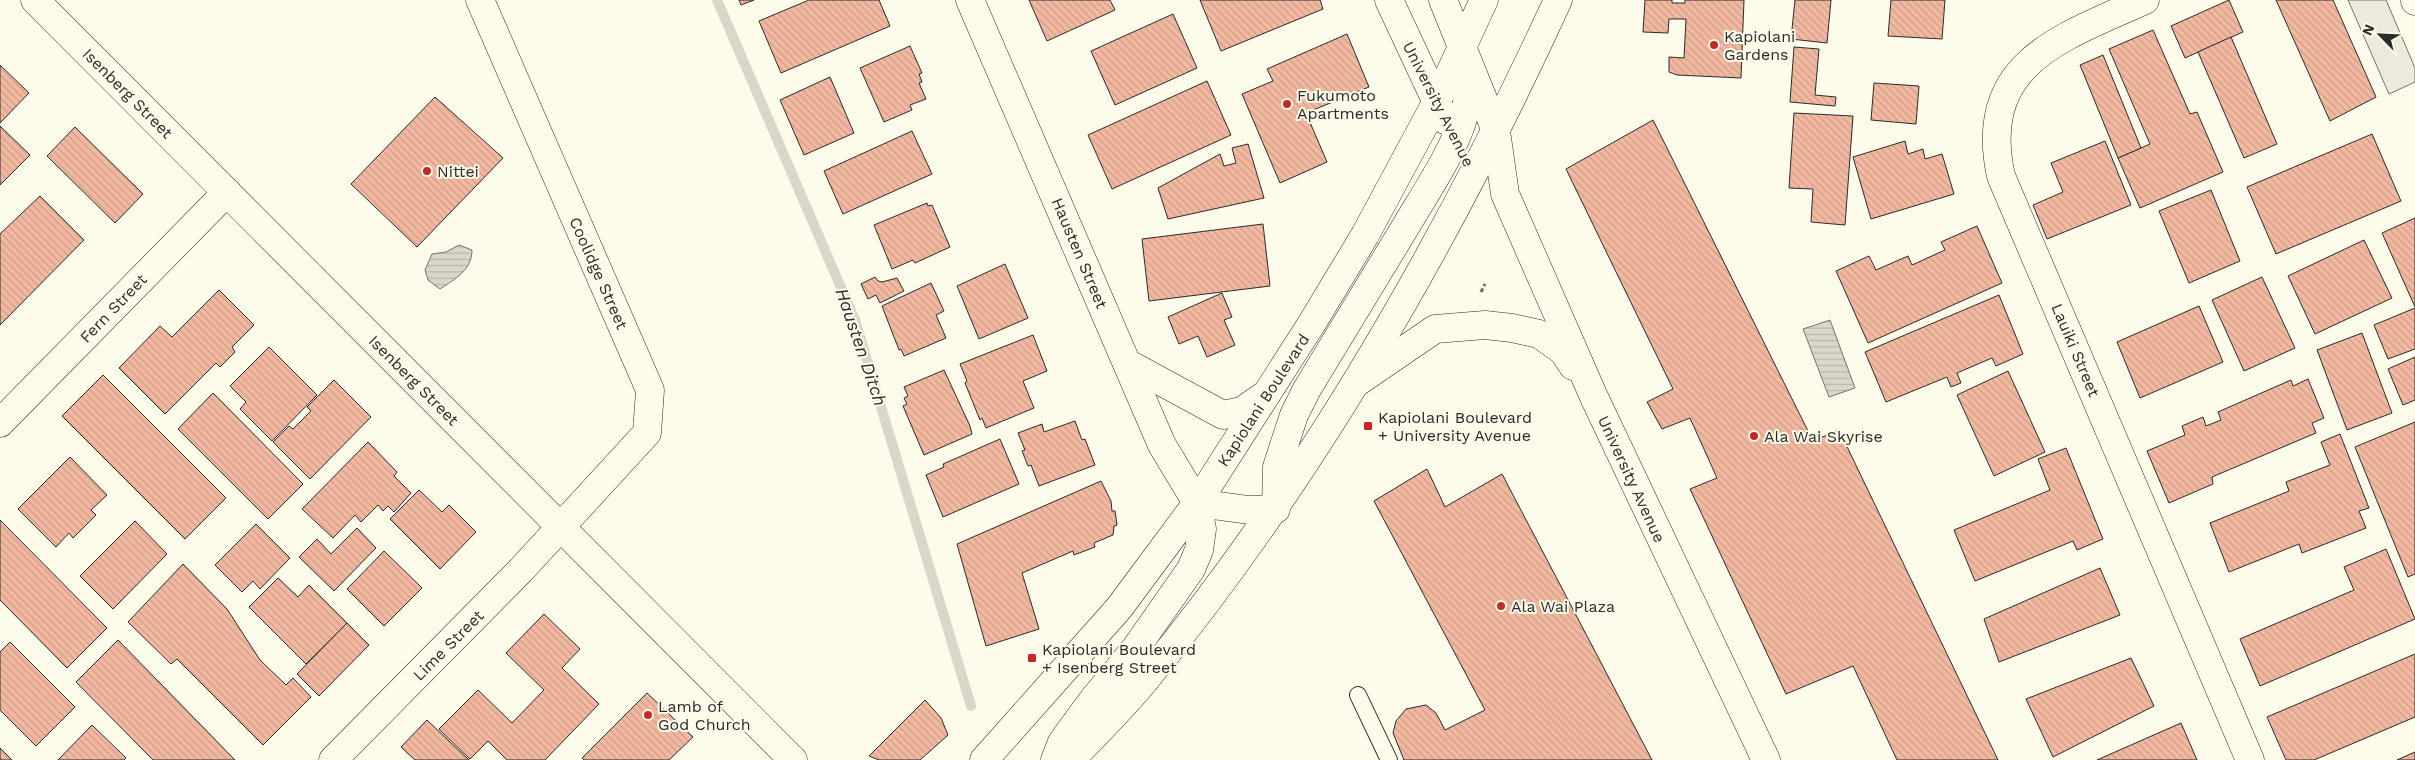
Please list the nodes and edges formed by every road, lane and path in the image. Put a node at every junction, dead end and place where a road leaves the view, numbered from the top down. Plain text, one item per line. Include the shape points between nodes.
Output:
1 (35, 0) edge
2 (480, 0) edge
3 (970, 0) edge
4 (1389, 0) edge
5 (1443, 0) edge
6 (1484, 0) edge
7 (1558, 0) edge
8 (2145, 0) edge
9 (1462, 48) junction
10 (1436, 103) junction
11 (1496, 131) junction
12 (1455, 137) junction
13 (1475, 174) junction
14 (227, 192) junction
15 (1505, 194) junction
16 (1127, 363) junction
17 (1356, 383) junction
18 (1268, 393) junction
19 (1594, 397) junction
20 (0, 423) edge
21 (1197, 503) junction
22 (1276, 509) junction
23 (561, 527) junction
24 (1358, 696) dead end
25 (333, 760) edge
26 (793, 760) edge
27 (984, 760) edge
28 (1055, 760) edge
29 (1070, 760) edge
30 (1390, 760) edge
31 (1766, 760) edge
32 (2250, 760) edge

1 - 14 street, Isenberg Street
2 - 23 street, Coolidge Street via 650,390 647,433
3 - 16 street, Hausten Street
4 - 10 street, University Avenue
5 - 9 street, University Avenue
6 - 9 street, Kapiolani Boulevard
7 - 11 street
8 - 32 street, Lauiki Street via 2057,41 2029,62 2008,90 2002,106 1996,141 1998,158 2001,176
9 - 10 street, Kapiolani Boulevard
9 - 11 street, University Avenue
9 - 12 street via 1467,64 1468,97
10 - 12 street, University Avenue
10 - 18 street, Kapiolani Boulevard via 1365,235
11 - 13 street
11 - 15 street, University Avenue
12 - 13 street, University Avenue
12 - 22 street via 1431,185 1294,415 1277,467
13 - 15 street, University Avenue
13 - 17 street
14 - 20 street, Fern Street
14 - 23 street, Isenberg Street
15 - 19 street, University Avenue
16 - 18 street via 1223,415 1242,411
16 - 21 street, Hausten Street via 1171,461
17 - 19 street via 1434,329 1485,325 1539,334 1563,351
17 - 22 street
18 - 21 street, Kapiolani Boulevard
19 - 31 street, University Avenue
21 - 22 street via 1249,510
21 - 27 street, Kapiolani Boulevard via 1119,608
21 - 28 street via 1202,530 1199,550 1191,569 1135,649 1062,742
22 - 29 street via 1144,681
23 - 25 street, Lime Street
23 - 26 street, Isenberg Street
24 - 30 lane

